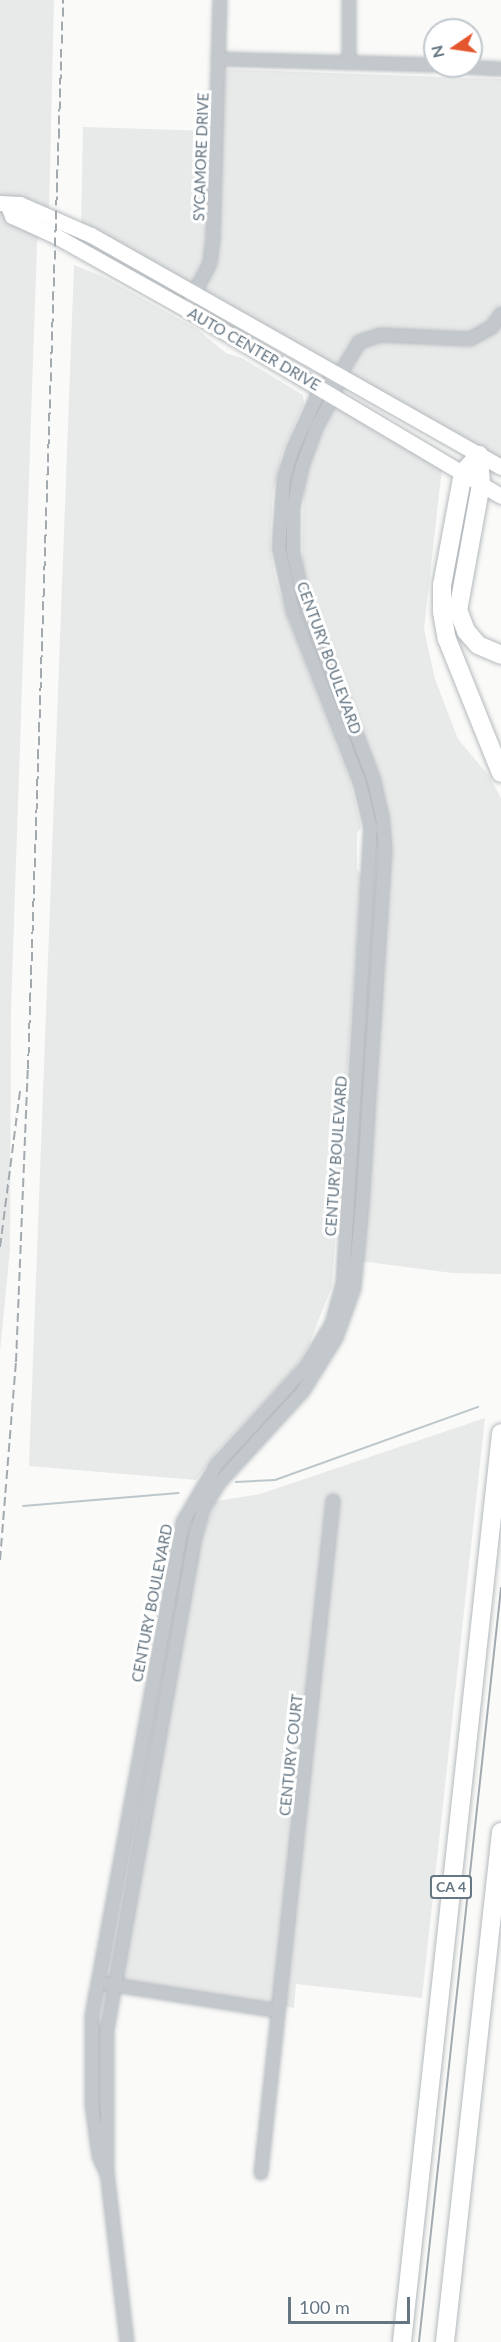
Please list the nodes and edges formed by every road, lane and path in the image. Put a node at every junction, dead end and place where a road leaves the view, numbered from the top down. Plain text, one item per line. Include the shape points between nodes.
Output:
1 (220, 0) edge
2 (349, 0) edge
3 (218, 59) junction
4 (350, 60) junction
5 (423, 64) edge
6 (483, 68) edge
7 (501, 69) edge
8 (4, 205) edge
9 (196, 293) junction
10 (186, 309) junction
11 (501, 314) edge
12 (339, 374) junction
13 (327, 392) junction
14 (479, 455) junction
15 (501, 467) edge
16 (463, 473) junction
17 (481, 484) junction
18 (501, 496) edge
19 (501, 655) edge
20 (501, 773) edge
21 (501, 1433) edge
22 (333, 1501) dead end
23 (501, 1832) edge
24 (100, 1983) junction
25 (114, 1985) junction
26 (278, 2011) junction
27 (107, 2173) junction
28 (261, 2173) dead end
29 (127, 2342) edge
30 (402, 2342) edge
31 (445, 2342) edge

1 - 3 street, SYCAMORE DRIVE
2 - 4 street
3 - 4 street
3 - 9 street, SYCAMORE DRIVE via 213,237 210,263
4 - 5 street
6 - 7 street
8 - 9 main road, AUTO CENTER DRIVE via 20,204 57,218
8 - 10 main road, AUTO CENTER DRIVE via 12,216 56,236
9 - 10 street, SYCAMORE DRIVE
9 - 12 main road, AUTO CENTER DRIVE
10 - 13 main road, AUTO CENTER DRIVE
11 - 12 street via 492,327 470,339 370,337 352,350
12 - 13 street, CENTURY BOULEVARD
12 - 14 main road, AUTO CENTER DRIVE
13 - 16 main road, AUTO CENTER DRIVE
13 - 24 street, CENTURY BOULEVARD via 284,477 279,547 294,612 360,783 371,829 343,1283 332,1324 305,1368 217,1464 183,1522
13 - 25 street, CENTURY BOULEVARD via 293,507 293,552 301,590 373,778 385,850 354,1288 323,1362 290,1407 239,1457 204,1508 179,1618
14 - 15 main road, AUTO CENTER DRIVE
14 - 16 highway
14 - 17 highway
16 - 17 main road, AUTO CENTER DRIVE
16 - 20 highway via 442,585 442,612 447,639
17 - 18 main road, AUTO CENTER DRIVE
17 - 19 highway via 458,610 460,622 478,645
21 - 30 highway, CA 4
22 - 26 street, CENTURY COURT
23 - 31 highway, CA 4
24 - 25 street
24 - 27 street, CENTURY BOULEVARD via 92,2016 91,2085 99,2157
25 - 26 street
25 - 27 street, CENTURY BOULEVARD via 107,2030
26 - 28 street, CENTURY COURT
27 - 29 street, CENTURY BOULEVARD

